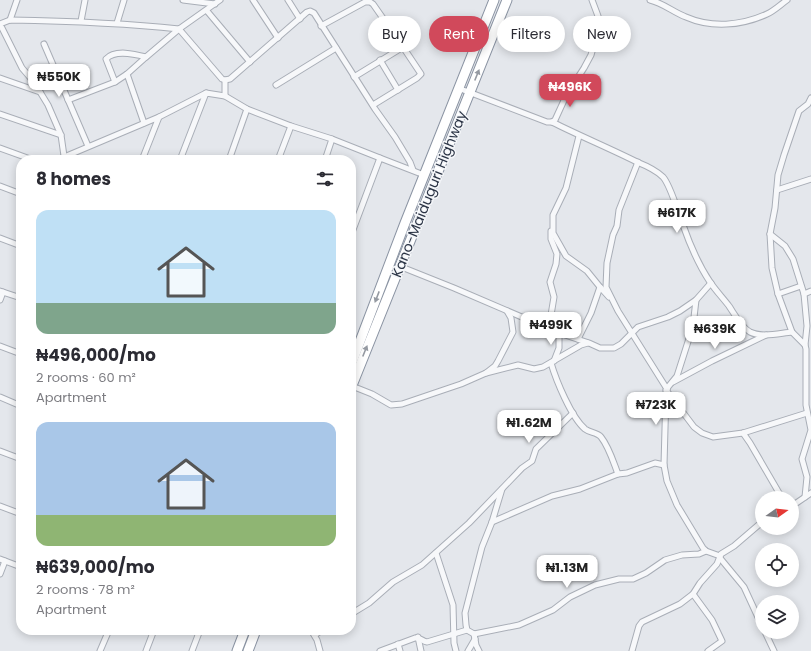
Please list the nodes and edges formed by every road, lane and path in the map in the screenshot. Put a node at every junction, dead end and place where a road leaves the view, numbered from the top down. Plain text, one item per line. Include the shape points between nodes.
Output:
1 (17, 0) edge
2 (85, 0) edge
3 (124, 0) edge
4 (182, 0) edge
5 (220, 0) edge
6 (253, 0) edge
7 (288, 0) edge
8 (494, 0) edge
9 (507, 0) edge
10 (592, 0) edge
11 (650, 0) edge
12 (787, 0) edge
13 (215, 4) junction
14 (207, 11) junction
15 (381, 16) edge
16 (300, 19) junction
17 (10, 20) junction
18 (81, 21) junction
19 (117, 23) junction
20 (0, 25) edge
21 (321, 26) junction
22 (179, 29) junction
23 (278, 38) junction
24 (44, 44) dead end
25 (336, 48) junction
26 (394, 52) edge
27 (406, 52) edge
28 (146, 57) junction
29 (380, 60) junction
30 (250, 62) junction
31 (127, 74) junction
32 (354, 77) junction
33 (0, 78) edge
34 (225, 80) junction
35 (115, 82) junction
36 (276, 85) dead end
37 (458, 88) junction
38 (398, 90) junction
39 (40, 92) junction
40 (206, 93) junction
41 (470, 94) junction
42 (225, 96) junction
43 (811, 98) edge
44 (68, 100) junction
45 (372, 105) junction
46 (247, 109) junction
47 (0, 114) edge
48 (160, 117) junction
49 (552, 122) junction
50 (144, 123) junction
51 (291, 126) junction
52 (60, 135) junction
53 (579, 136) junction
54 (332, 139) junction
55 (88, 146) junction
56 (0, 148) edge
57 (19, 155) edge
58 (64, 155) edge
59 (66, 155) edge
60 (144, 155) edge
61 (182, 155) edge
62 (231, 155) edge
63 (280, 155) edge
64 (327, 155) edge
65 (380, 158) junction
66 (638, 162) junction
67 (413, 170) junction
68 (424, 175) junction
69 (811, 179) edge
70 (0, 186) edge
71 (777, 190) junction
72 (16, 192) edge
73 (356, 222) edge
74 (552, 228) junction
75 (770, 234) junction
76 (0, 238) edge
77 (16, 244) edge
78 (399, 266) junction
79 (711, 283) junction
80 (801, 286) junction
81 (600, 287) junction
82 (2, 291) edge
83 (811, 291) edge
84 (778, 294) junction
85 (804, 294) junction
86 (16, 296) edge
87 (611, 298) junction
88 (0, 300) edge
89 (696, 300) junction
90 (507, 311) junction
91 (557, 332) junction
92 (792, 332) junction
93 (632, 334) junction
94 (767, 335) junction
95 (578, 339) junction
96 (589, 343) junction
97 (805, 345) junction
98 (0, 346) edge
99 (16, 352) edge
100 (356, 352) edge
101 (553, 362) junction
102 (486, 373) junction
103 (356, 374) edge
104 (672, 384) junction
105 (356, 389) edge
106 (667, 390) junction
107 (0, 397) edge
108 (16, 404) edge
109 (573, 413) junction
110 (809, 415) edge
111 (743, 433) junction
112 (0, 451) edge
113 (16, 457) edge
114 (664, 465) junction
115 (618, 474) junction
116 (502, 489) junction
117 (778, 491) edge
118 (811, 493) edge
119 (805, 497) junction
120 (799, 501) edge
121 (0, 506) edge
122 (16, 512) edge
123 (492, 522) junction
124 (755, 527) edge
125 (706, 551) junction
126 (436, 552) junction
127 (720, 557) junction
128 (3, 560) edge
129 (16, 565) edge
130 (0, 574) edge
131 (693, 594) junction
132 (356, 611) edge
133 (755, 611) edge
134 (467, 630) junction
135 (454, 633) junction
136 (107, 635) edge
137 (152, 635) edge
138 (198, 635) edge
139 (243, 635) edge
140 (254, 635) edge
141 (315, 635) edge
142 (418, 637) junction
143 (474, 637) junction
144 (768, 639) edge
145 (398, 644) junction
146 (100, 651) edge
147 (146, 651) edge
148 (192, 651) edge
149 (237, 651) edge
150 (248, 651) edge
151 (320, 651) edge
152 (380, 651) edge
153 (400, 651) edge
154 (421, 651) edge
155 (456, 651) edge
156 (468, 651) edge
157 (479, 651) edge
158 (632, 651) edge
159 (708, 651) edge
160 (774, 651) edge

1 - 17 street
2 - 18 street
3 - 19 street
4 - 13 street
5 - 13 street
6 - 23 street
7 - 16 street
8 - 37 highway, Kano-Maiduguri Highway
41 -> 9 highway, Kano-Maiduguri Highway
10 - 49 street via 598,16 597,34 591,55
11 - 12 street via 685,17 716,25 747,22 768,14
13 - 14 street
14 - 22 street
14 - 30 street
15 - 21 street via 373,4 365,2
16 - 21 street via 310,11 314,13
16 - 23 street
17 - 18 street
17 - 20 street
18 - 19 street
19 - 22 street
20 - 39 street via 22,68
21 - 25 street
22 - 28 street
22 - 34 street
23 - 30 street
24 - 44 street
25 - 32 street
25 - 36 street
26 - 29 street
27 - 38 street via 420,74 418,78
28 - 31 street
28 - 35 street via 130,54 109,56 106,59 107,64
29 - 32 street
29 - 38 street
30 - 34 street via 230,79
31 - 35 street
31 - 50 street
32 - 45 street
33 - 39 street
34 - 42 street
35 - 44 street
37 - 41 street
37 - 68 highway, Kano-Maiduguri Highway
38 - 45 street
39 - 52 street
40 - 42 street
40 - 48 street
40 - 61 street
41 - 49 street
41 - 78 highway, Kano-Maiduguri Highway
42 - 46 street
43 - 71 street via 797,115 778,175
44 - 55 street
45 - 67 street via 395,137
46 - 51 street
46 - 62 street
47 - 52 street
48 - 50 street
48 - 60 street
49 - 53 street
50 - 55 street
51 - 54 street
51 - 63 street
52 - 58 street
53 - 66 street
53 - 74 street via 566,188 553,214
54 - 64 street
54 - 65 street
55 - 59 street
56 - 57 street
65 - 67 street
65 - 73 street
66 - 79 street via 665,179 691,248
66 - 87 street via 619,210 607,263 606,287
67 - 68 street
68 -> 100 highway, Kano-Maiduguri Highway
69 - 71 street
70 - 72 street
71 - 75 street
74 - 81 street via 566,256 587,271
74 - 91 street via 550,234 557,254 550,282 554,297 551,315
75 - 80 street via 789,251
75 - 84 street via 772,268
76 - 77 street
78 - 90 street
103 -> 78 highway, Kano-Maiduguri Highway
79 - 89 street
79 - 94 street via 743,326 751,332
80 - 84 street
80 - 85 street
81 - 87 street
81 - 95 street via 592,313
82 - 86 street
82 - 88 street
83 - 85 street
84 - 92 street
85 - 97 street via 808,326
87 - 93 street
89 - 93 street via 668,317 638,327
89 - 104 street via 693,326
90 - 91 street
90 - 102 street via 513,332 498,361
91 - 95 street
91 - 101 street via 559,348
92 - 94 street
92 - 97 street
93 - 96 street via 621,344 610,348 600,348
93 - 106 street
94 - 104 street via 712,361
95 - 96 street
96 - 101 street
97 - 110 street
98 - 99 street
101 - 102 street via 534,369 518,365
101 - 109 street via 555,376
102 - 105 street via 402,404 391,405
104 - 106 street
106 - 111 street via 694,427 702,433 713,436
106 - 114 street
107 - 108 street
109 - 115 street via 586,430 601,436
109 - 116 street via 536,449 532,462 522,468
110 - 111 street
110 - 119 street via 811,430 802,459 807,477
111 - 117 street
112 - 113 street
114 - 115 street via 655,463
114 - 125 street via 667,481 677,505
115 - 123 street via 580,489 552,496
116 - 123 street
116 - 126 street
118 - 119 street
119 - 120 street
121 - 122 street
123 - 134 street via 482,547 465,613
124 - 127 street
125 - 127 street
125 - 143 street via 673,557 633,579 619,579 594,585 570,597 553,610 519,624
126 - 132 street via 417,569 393,582
126 - 135 street via 453,605
127 - 131 street
127 - 133 street via 744,587
128 - 129 street
128 - 130 street
131 - 158 street via 680,604 642,622
131 - 159 street via 712,620 722,641
134 - 135 street
134 - 143 street
135 - 142 street via 427,642
135 - 155 street
136 - 146 street
137 - 147 street
138 - 148 street
139 - 149 highway
140 - 150 highway
141 - 151 street
142 - 145 street
142 - 154 street
143 - 156 street
143 - 157 street
144 - 160 street
145 - 152 street
145 - 153 street

